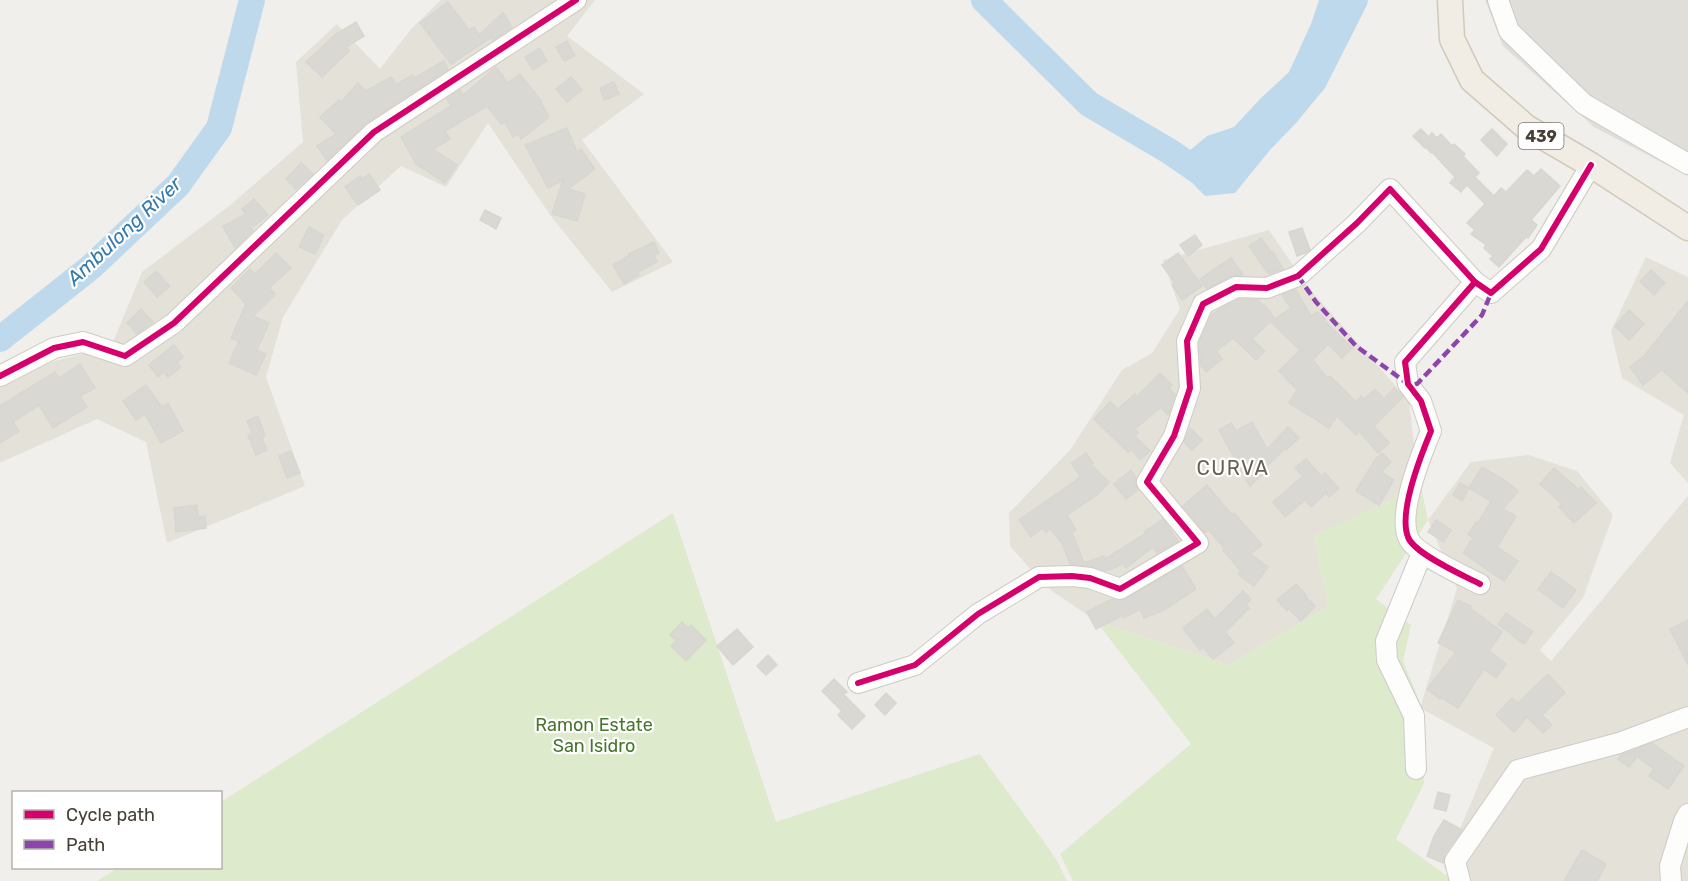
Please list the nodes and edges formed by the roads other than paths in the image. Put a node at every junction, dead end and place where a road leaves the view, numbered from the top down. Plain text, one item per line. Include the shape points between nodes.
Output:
1 (576, 0) edge
2 (1450, 0) edge
3 (1498, 0) edge
4 (1688, 164) edge
5 (1591, 165) junction
6 (1688, 228) edge
7 (1475, 282) junction
8 (0, 376) edge
9 (1422, 553) junction
10 (1480, 584) dead end
11 (858, 682) dead end
12 (1688, 717) edge
13 (1416, 769) dead end
14 (1688, 814) edge
15 (1460, 881) edge
16 (1671, 881) edge

1 - 8 street via 374,132 174,323 125,356 83,342 54,348
2 - 5 main road, 439 via 1452,39 1472,80 1526,127
3 - 4 street via 1509,32 1584,104
5 - 6 main road, 439
5 - 7 street via 1541,249 1491,293
7 - 9 street via 1405,362 1408,384 1421,401 1431,430 1420,456 1406,518 1408,538
7 - 11 street via 1389,189 1298,276 1268,288 1236,287 1203,304 1186,341 1190,388 1174,436 1147,482 1198,543 1120,589 1090,578 1039,577 978,614 915,665
9 - 10 street
9 - 13 street via 1386,641 1387,660 1414,716
12 - 15 street via 1619,742 1518,770 1455,861
14 - 16 street via 1670,866

